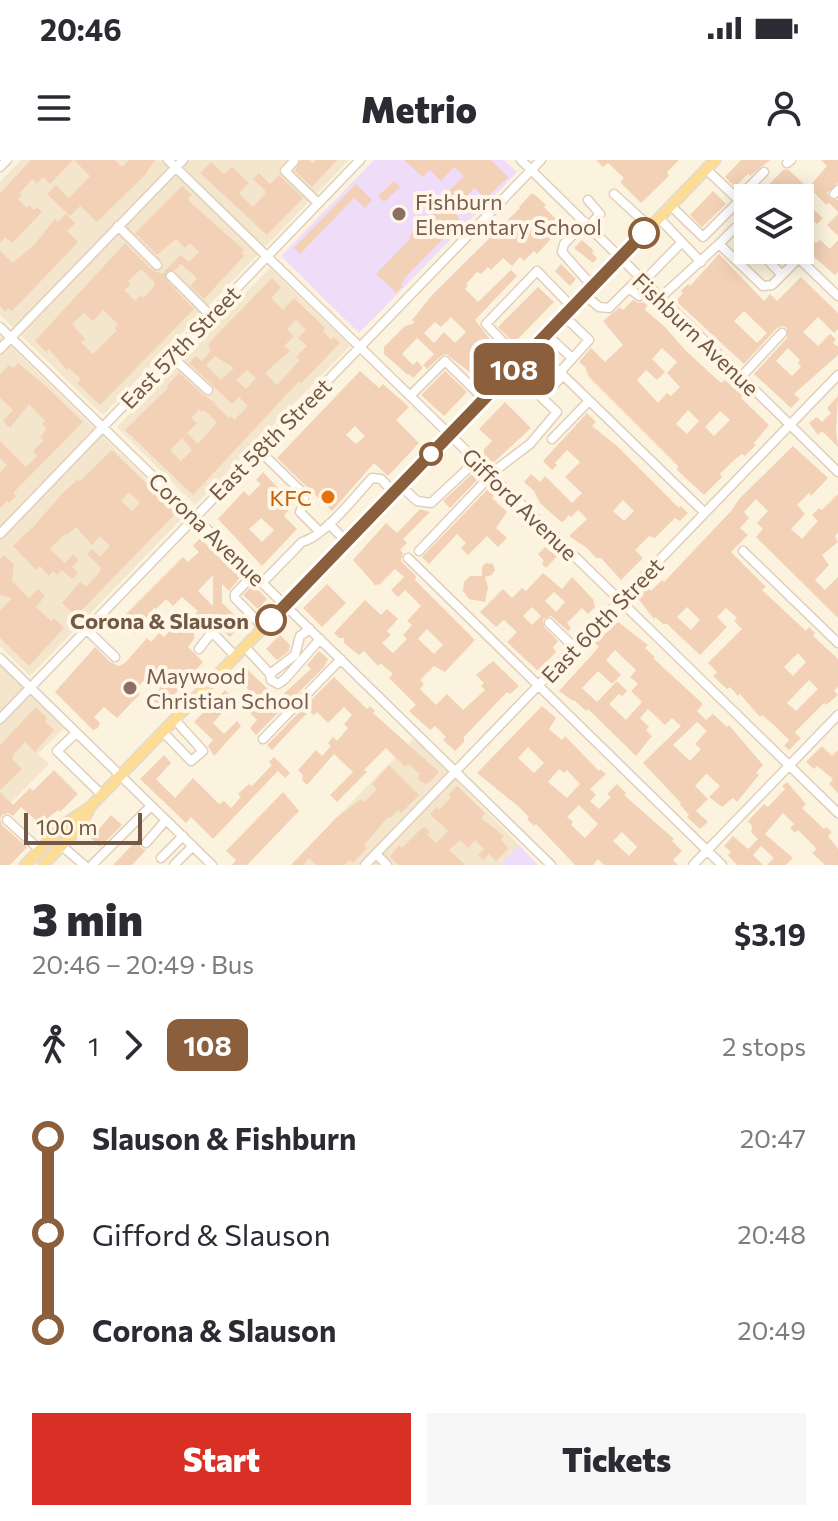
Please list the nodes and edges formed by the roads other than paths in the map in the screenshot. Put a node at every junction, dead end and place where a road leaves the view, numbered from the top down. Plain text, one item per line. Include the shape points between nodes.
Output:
1 (7, 160) edge
2 (168, 160) edge
3 (183, 160) edge
4 (360, 160) edge
5 (521, 160) edge
6 (541, 160) edge
7 (715, 160) edge
8 (294, 161) edge
9 (0, 167) edge
10 (176, 168) junction
11 (706, 169) junction
12 (531, 170) junction
13 (764, 172) dead end
14 (753, 184) edge
15 (614, 194) dead end
16 (734, 196) edge
17 (588, 200) dead end
18 (318, 203) junction
19 (734, 204) edge
20 (671, 206) junction
21 (659, 218) junction
22 (587, 224) junction
23 (118, 226) junction
24 (650, 227) junction
25 (734, 229) edge
26 (682, 242) junction
27 (719, 244) junction
28 (267, 257) junction
29 (619, 258) junction
30 (701, 262) junction
31 (771, 264) edge
32 (793, 264) edge
33 (805, 264) edge
34 (157, 265) dead end
35 (782, 275) junction
36 (171, 276) dead end
37 (644, 283) junction
38 (629, 288) junction
39 (589, 291) junction
40 (838, 296) edge
41 (660, 298) junction
42 (573, 308) junction
43 (210, 315) junction
44 (564, 316) junction
45 (0, 327) edge
46 (782, 333) dead end
47 (547, 335) junction
48 (11, 338) junction
49 (534, 347) junction
50 (360, 348) junction
51 (0, 349) edge
52 (171, 356) junction
53 (572, 358) junction
54 (521, 361) junction
55 (561, 373) junction
56 (838, 375) edge
57 (741, 377) junction
58 (208, 390) dead end
59 (410, 396) junction
60 (484, 399) junction
61 (589, 401) junction
62 (790, 425) junction
63 (103, 427) junction
64 (450, 435) junction
65 (552, 439) dead end
66 (268, 459) dead end
67 (476, 461) junction
68 (838, 472) edge
69 (491, 475) junction
70 (397, 489) junction
71 (705, 513) junction
72 (194, 516) junction
73 (329, 524) junction
74 (320, 532) junction
75 (0, 534) edge
76 (347, 542) junction
77 (419, 551) dead end
78 (743, 551) dead end
79 (408, 558) dead end
80 (254, 574) junction
81 (262, 583) junction
82 (620, 601) junction
83 (285, 605) junction
84 (549, 623) dead end
85 (264, 628) junction
86 (86, 629) junction
87 (310, 629) junction
88 (320, 639) junction
89 (838, 643) edge
90 (245, 647) junction
91 (575, 648) junction
92 (199, 649) dead end
93 (115, 657) dead end
94 (236, 657) junction
95 (0, 658) edge
96 (341, 659) junction
97 (270, 674) junction
98 (538, 685) junction
99 (30, 687) junction
100 (838, 715) edge
101 (0, 719) edge
102 (175, 720) junction
103 (163, 732) junction
104 (76, 733) junction
105 (263, 739) dead end
106 (789, 765) junction
107 (455, 772) junction
108 (121, 776) junction
109 (102, 795) junction
110 (151, 806) junction
111 (89, 808) junction
112 (838, 813) edge
113 (7, 820) dead end
114 (166, 820) junction
115 (183, 836) junction
116 (146, 843) dead end
117 (62, 846) junction
118 (193, 846) junction
119 (40, 850) junction
120 (707, 851) junction
121 (376, 854) junction
122 (161, 858) dead end
123 (207, 863) edge
124 (25, 865) edge
125 (43, 865) edge
126 (84, 865) edge
127 (92, 865) edge
128 (174, 865) edge
129 (365, 865) edge
130 (387, 865) edge
131 (551, 865) edge
132 (693, 865) edge
133 (722, 865) edge

1 - 9 street
2 - 10 street, Gifford Avenue
3 - 10 street
4 - 18 street, East 57th Street
5 - 12 street, Fishburn Avenue
6 - 12 street, East 58th Street
7 - 11 main road
8 - 18 street via 285,171
10 - 23 street
10 - 28 street, Gifford Avenue
11 - 16 street
11 - 20 main road
12 - 22 street, Fishburn Avenue
12 - 50 street, East 58th Street
13 - 14 street
15 - 24 street
17 - 22 street via 600,214
18 - 28 street, East 57th Street
19 - 20 street via 703,237
20 - 21 main road
21 - 24 main road
21 - 26 street
22 - 29 street, Fishburn Avenue
22 - 39 street via 562,252
23 - 34 street
23 - 48 street
24 - 29 main road
25 - 27 street
26 - 30 street
26 - 37 street
27 - 30 street
27 - 35 street via 763,286
28 - 43 street, East 57th Street
28 - 50 street, Gifford Avenue
29 - 37 street, Fishburn Avenue
29 - 39 main road
30 - 41 street
31 - 35 street
32 - 35 street
33 - 40 street
36 - 43 street
37 - 38 street
37 - 38 street via 639,296
37 - 41 street, Fishburn Avenue
38 - 39 street via 609,308 599,307
39 - 42 main road
41 - 57 street, Fishburn Avenue
42 - 44 main road
42 - 54 street via 537,271 486,324
43 - 52 street, East 57th Street
44 - 47 main road
44 - 53 street via 589,340
45 - 48 street, Corona Avenue
46 - 57 street
47 - 49 main road
47 - 53 street
48 - 51 street
48 - 63 street, Corona Avenue
49 - 54 main road
49 - 55 street
50 - 59 street, Gifford Avenue
50 - 72 street, East 58th Street
52 - 58 street
52 - 63 street, East 57th Street
53 - 55 street
54 - 60 main road
55 - 61 street
55 - 69 street via 542,398 557,412 530,444
56 - 62 street, East 60th Street
57 - 62 street, Fishburn Avenue
59 - 60 street via 445,361
59 - 64 street, Gifford Avenue
60 - 64 main road
61 - 65 street
61 - 71 street
62 - 68 street, Fishburn Avenue
62 - 71 street, East 60th Street
63 - 72 street, Corona Avenue
63 - 75 street, East 57th Street
64 - 67 street, Gifford Avenue
64 - 70 main road
66 - 74 street via 304,494 300,512
67 - 69 street, Gifford Avenue
67 - 70 street via 437,501 417,501
69 - 77 street
69 - 82 street, Gifford Avenue
70 - 73 street via 372,478
70 - 76 main road
71 - 82 street, East 60th Street
72 - 80 street, Corona Avenue
72 - 86 street, East 58th Street
73 - 74 street
73 - 76 street
74 - 81 street via 302,542
76 - 83 main road
78 - 89 street
79 - 98 street
80 - 81 street, Corona Avenue
80 - 85 street via 235,598
81 - 83 street, Corona Avenue
82 - 91 street, East 60th Street
82 - 106 street, Gifford Avenue
83 - 85 main road
83 - 87 street, Corona Avenue
84 - 91 street
85 - 90 main road
86 - 93 street
86 - 99 street, East 58th Street
87 - 88 street, Corona Avenue
87 - 97 street via 300,636 295,655
88 - 96 street, Corona Avenue
88 - 97 street via 278,684
90 - 94 main road
90 - 97 street
91 - 98 street, East 60th Street
92 - 94 street via 212,632
94 - 102 main road
95 - 99 street
96 - 105 street
96 - 107 street, Corona Avenue
98 - 107 street, East 60th Street
98 - 120 street
99 - 101 street, East 58th Street
99 - 104 street
100 - 106 street
102 - 103 main road
102 - 103 street via 203,751 191,761
103 - 108 main road
104 - 108 street
104 - 109 street via 57,751
106 - 112 street, Gifford Avenue
106 - 120 street
107 - 121 street, East 60th Street
107 - 131 street, Corona Avenue
108 - 109 main road
108 - 110 street
109 - 111 main road
110 - 114 street
110 - 127 street
111 - 117 main road
111 - 119 main road
113 - 119 street
114 - 115 street
114 - 116 street
115 - 118 street
115 - 122 street
117 - 125 main road
117 - 126 street
118 - 123 street
118 - 128 street
119 - 124 main road
120 - 132 street
120 - 133 street
121 - 129 street, East 60th Street
121 - 130 street

